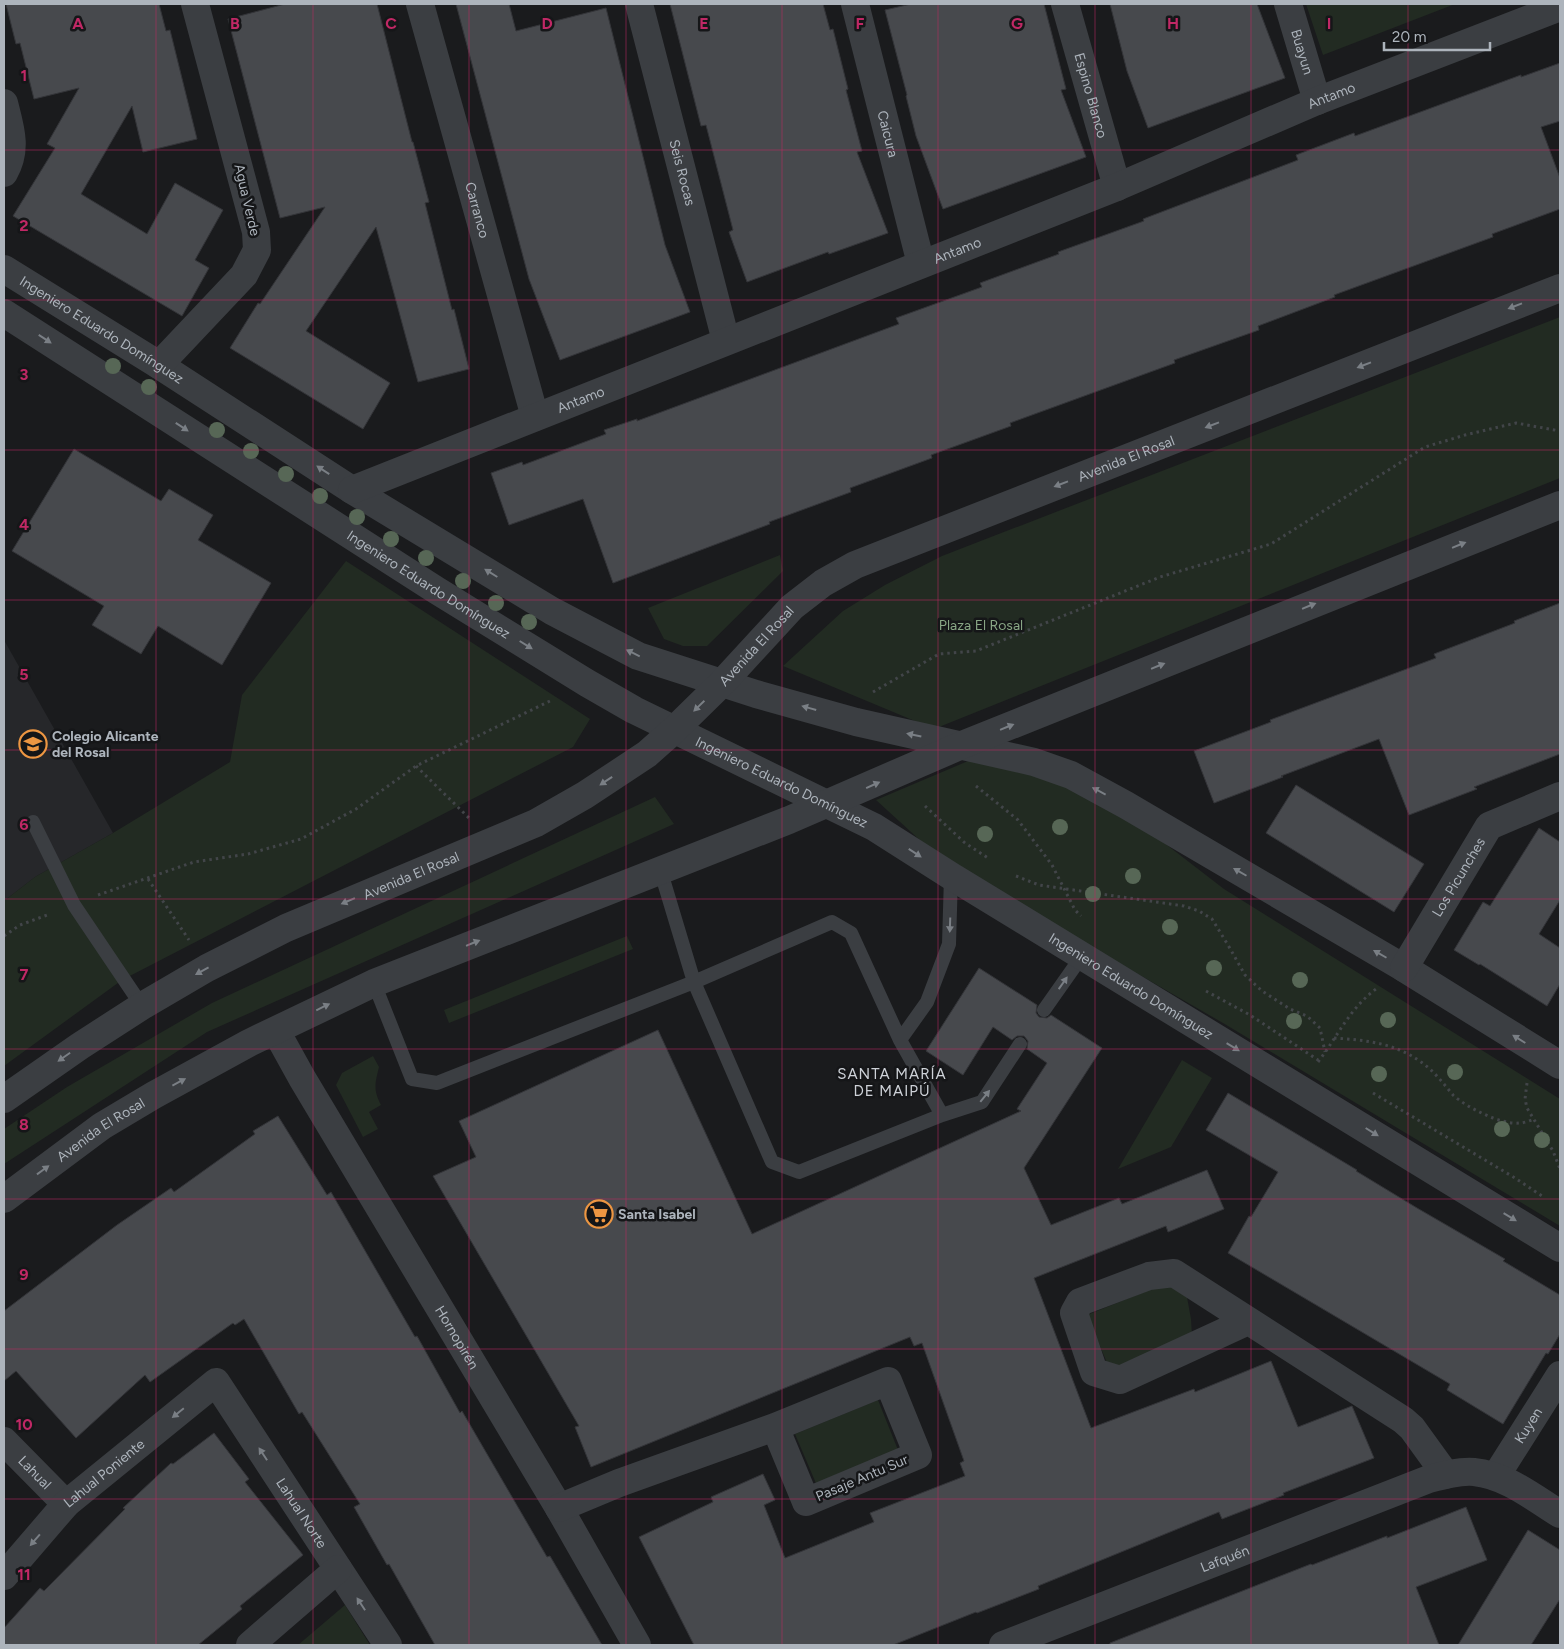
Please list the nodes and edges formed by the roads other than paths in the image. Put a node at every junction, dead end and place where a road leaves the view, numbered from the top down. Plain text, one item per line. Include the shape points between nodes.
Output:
1 (195, 4) edge
2 (420, 4) edge
3 (639, 4) edge
4 (855, 4) edge
5 (1065, 4) edge
6 (1288, 4) edge
7 (1560, 7) edge
8 (1317, 101) junction
9 (4, 103) edge
10 (4, 173) edge
11 (1117, 187) junction
12 (922, 264) junction
13 (4, 269) edge
14 (1560, 288) edge
15 (4, 313) edge
16 (726, 341) junction
17 (159, 366) junction
18 (535, 417) junction
19 (352, 490) junction
20 (1560, 504) edge
21 (723, 682) junction
22 (674, 730) junction
23 (962, 745) junction
24 (1560, 796) edge
25 (828, 804) junction
26 (32, 822) dead end
27 (660, 870) junction
28 (951, 876) junction
29 (1082, 956) junction
30 (1404, 968) junction
31 (694, 982) junction
32 (374, 983) junction
33 (142, 1006) junction
34 (1044, 1010) dead end
35 (276, 1031) junction
36 (900, 1040) junction
37 (1020, 1044) dead end
38 (1550, 1059) edge
39 (4, 1098) edge
40 (942, 1115) junction
41 (4, 1199) edge
42 (1560, 1248) edge
43 (1248, 1321) junction
44 (1560, 1375) edge
45 (216, 1382) joint
46 (774, 1427) junction
47 (4, 1441) edge
48 (1446, 1475) junction
49 (1496, 1476) junction
50 (66, 1504) junction
51 (559, 1508) junction
52 (1560, 1514) edge
53 (338, 1569) junction
54 (4, 1576) edge
55 (250, 1645) edge
56 (388, 1645) edge
57 (637, 1645) edge
58 (1003, 1645) edge

1 - 17 street, Agua Verde via 256,232 257,250 244,275
2 - 18 street, Carranco
3 - 16 street, Seis Rocas
4 - 12 street, Caicura
5 - 11 street, Espino Blanco
6 - 8 street, Buayun
7 - 8 street, Antamo
8 - 11 street, Antamo
9 - 10 street via 13,137
11 - 12 street, Antamo
12 - 16 street, Antamo
13 - 17 street, Ingeniero Eduardo Domínguez
14 -> 21 street, Avenida El Rosal via 855,565 823,583 792,607
15 -> 22 street, Ingeniero Eduardo Domínguez via 587,683
16 - 18 street, Antamo
19 -> 17 street, Ingeniero Eduardo Domínguez
18 - 19 street, Antamo
21 -> 19 street, Ingeniero Eduardo Domínguez via 638,656 552,611
23 -> 20 street, Avenida El Rosal
21 -> 22 street, Avenida El Rosal
23 -> 21 street, Ingeniero Eduardo Domínguez via 856,722
22 - 25 street, Ingeniero Eduardo Domínguez
22 -> 33 street, Avenida El Rosal via 647,754 536,823 286,928
25 -> 23 street, Avenida El Rosal
30 -> 23 street, Ingeniero Eduardo Domínguez via 1071,776 1034,762
24 - 30 street, Los Picunches via 1489,826
25 - 27 street, Avenida El Rosal
25 -> 28 street, Ingeniero Eduardo Domínguez via 874,827
26 - 33 lane via 74,905
27 - 31 lane
32 -> 27 street, Avenida El Rosal
28 - 29 street, Ingeniero Eduardo Domínguez
28 -> 36 lane via 949,944 926,1002
34 -> 29 lane
29 -> 42 street, Ingeniero Eduardo Domínguez
38 -> 30 street, Ingeniero Eduardo Domínguez
31 - 32 lane via 436,1083 412,1078
31 - 36 lane via 832,922 851,934
31 - 40 lane via 772,1162 800,1172
35 -> 32 street, Avenida El Rosal
33 -> 39 street, Avenida El Rosal
41 -> 35 street, Avenida El Rosal via 102,1126
35 - 51 street, Hornopirén
36 - 40 lane
40 -> 37 lane via 982,1102
43 - 43 street via 1174,1273 1149,1276 1080,1302 1074,1314 1094,1372 1120,1380
43 - 48 street via 1403,1420
44 - 49 street, Kuyen
45 -> 50 street, Lahual Poniente
53 -> 45 street, Lahual Norte
46 - 46 street, Pasaje Antu Sur via 888,1381 918,1455 806,1502
46 - 51 street, Pasaje Antu Sur
47 - 50 street, Lahual
48 - 49 street, Lafquén via 1475,1472
48 - 58 street, Lafquén via 1406,1486
49 - 52 street, Lafquén
50 -> 54 street, Lahual Poniente
51 - 57 street, Hornopirén
53 - 55 street
56 -> 53 street, Lahual Norte

